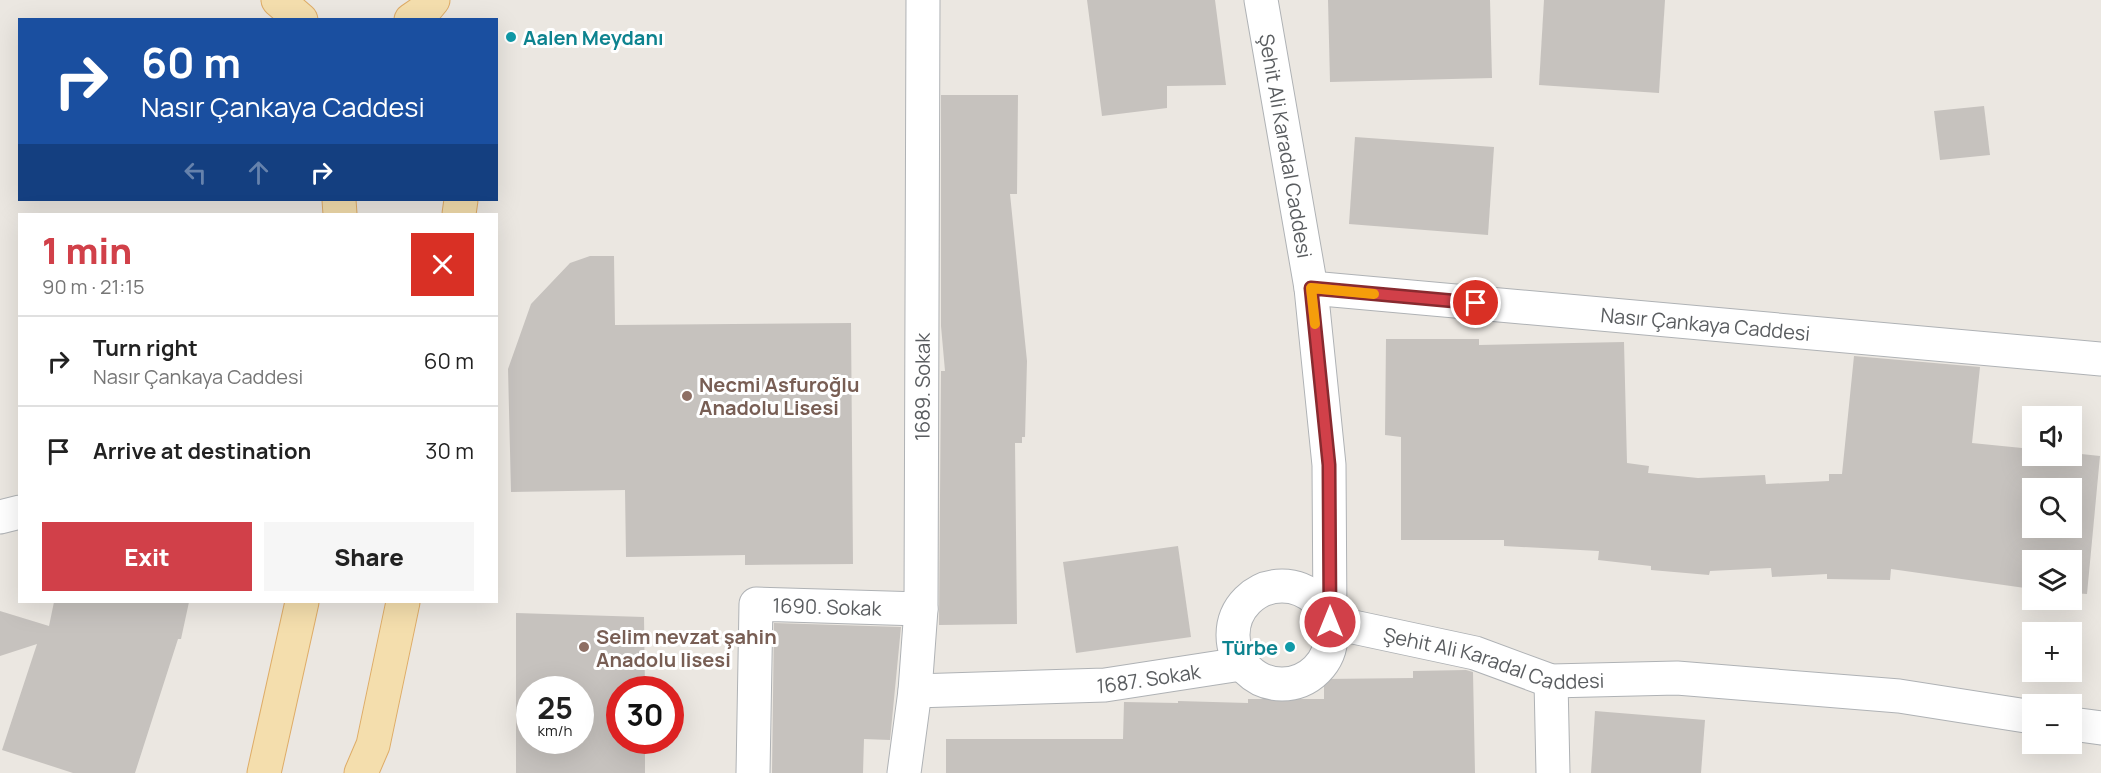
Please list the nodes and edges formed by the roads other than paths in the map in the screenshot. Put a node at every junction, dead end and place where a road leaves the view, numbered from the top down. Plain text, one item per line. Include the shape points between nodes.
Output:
1 (433, 0) edge
2 (445, 0) edge
3 (923, 0) edge
4 (1261, 0) edge
5 (414, 18) edge
6 (447, 18) edge
7 (1311, 288) junction
8 (2101, 358) edge
9 (18, 512) edge
10 (0, 517) edge
11 (302, 603) edge
12 (403, 603) edge
13 (921, 609) junction
14 (1330, 622) junction
15 (1241, 664) junction
16 (1551, 681) junction
17 (915, 691) junction
18 (2022, 715) edge
19 (2082, 725) edge
20 (2101, 728) edge
21 (264, 773) edge
22 (361, 773) edge
23 (753, 773) edge
24 (904, 773) edge
25 (1553, 773) edge

1 - 5 main road
2 - 6 main road
3 - 13 street, 1689. Sokak
4 - 7 street, Şehit Ali Karadal Caddesi
7 - 8 street, Nasır Çankaya Caddesi
7 - 14 street, Şehit Ali Karadal Caddesi via 1329,465
9 - 10 street
11 - 21 main road
12 - 22 main road via 373,745
13 - 17 street, 1689. Sokak
13 - 23 street, 1690. Sokak via 756,604
14 - 15 street via 1329,652 1321,666 1303,680 1281,685 1266,682
14 - 15 street via 1323,606 1295,586 1261,590 1247,599 1235,622 1234,648
14 - 16 street, Şehit Ali Karadal Caddesi via 1475,653
15 - 17 street, 1687. Sokak via 1105,685
16 - 18 street, Şehit Ali Karadal Caddesi via 1677,678 1899,696
16 - 25 street
17 - 24 street, 1689. Sokak
19 - 20 street

